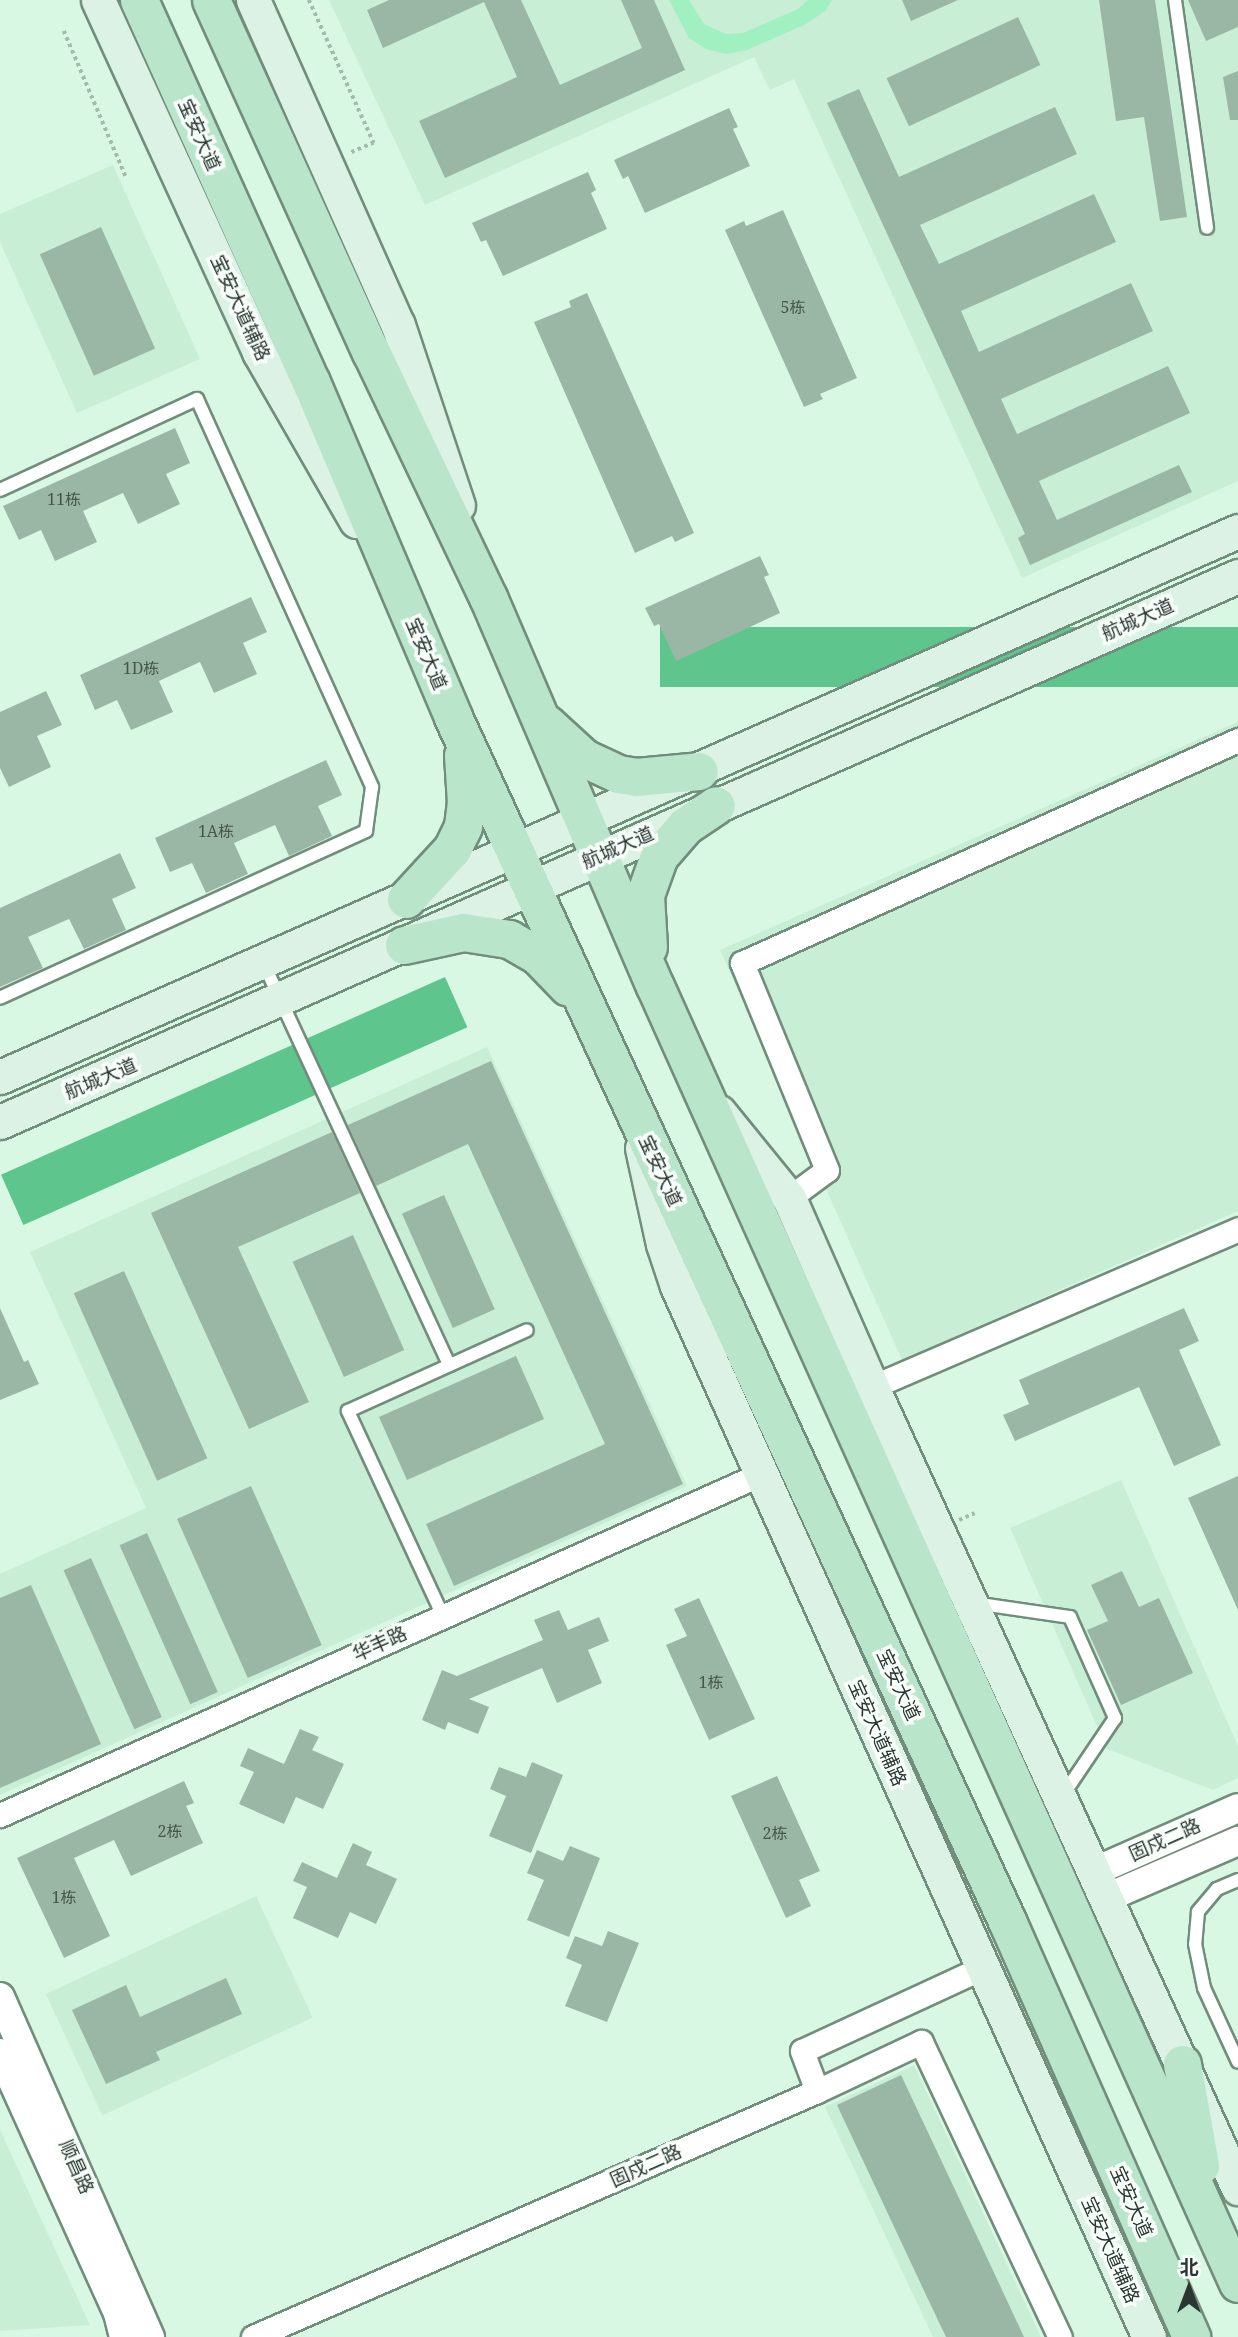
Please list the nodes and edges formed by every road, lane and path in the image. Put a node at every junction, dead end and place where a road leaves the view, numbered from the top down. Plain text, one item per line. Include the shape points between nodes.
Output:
1 (98, 0) edge
2 (139, 0) edge
3 (211, 0) edge
4 (253, 0) edge
5 (310, 0) edge
6 (1175, 0) edge
7 (64, 31) dead end
8 (343, 156) dead end
9 (126, 177) dead end
10 (1207, 228) dead end
11 (0, 490) edge
12 (1238, 531) edge
13 (1238, 576) edge
14 (488, 597) junction
15 (405, 604) junction
16 (529, 696) junction
17 (453, 717) junction
18 (1238, 740) edge
19 (699, 771) junction
20 (716, 805) junction
21 (583, 821) junction
22 (516, 851) junction
23 (597, 857) junction
24 (530, 886) junction
25 (406, 899) junction
26 (404, 945) junction
27 (263, 961) junction
28 (655, 986) junction
29 (0, 998) edge
30 (287, 1013) junction
31 (589, 1016) junction
32 (1, 1075) edge
33 (707, 1098) junction
34 (636, 1118) junction
35 (0, 1122) edge
36 (789, 1198) junction
37 (1238, 1229) edge
38 (527, 1330) dead end
39 (449, 1365) junction
40 (872, 1387) junction
41 (761, 1474) junction
42 (975, 1513) dead end
43 (957, 1521) dead end
44 (970, 1603) junction
45 (443, 1616) junction
46 (1060, 1800) junction
47 (1238, 1808) edge
48 (0, 1815) edge
49 (1238, 1841) edge
50 (1238, 1880) edge
51 (1099, 1885) junction
52 (982, 1968) junction
53 (0, 1997) edge
54 (0, 2053) edge
55 (1238, 2062) edge
56 (1182, 2064) junction
57 (817, 2091) junction
58 (1238, 2188) edge
59 (1211, 2221) junction
60 (1238, 2283) edge
61 (124, 2337) edge
62 (150, 2337) edge
63 (253, 2337) edge
64 (1060, 2337) edge
65 (1149, 2337) edge
66 (1191, 2337) edge

1 - 15 main road, 宝安大道辅路 via 271,374
2 - 15 main road, 宝安大道
3 - 14 main road
4 - 14 main road via 398,325
5 - 8 path via 374,143
6 - 10 lane
7 - 9 path
11 - 29 lane via 197,399 372,787 366,831
12 - 19 main road, 航城大道
13 - 20 main road, 航城大道
14 - 16 main road
15 - 17 main road, 宝安大道
16 - 19 main road via 550,727 603,769 636,777
16 - 21 main road
17 - 22 main road, 宝安大道
17 - 25 main road via 466,782 463,826 452,849
18 - 36 street via 742,962 827,1170
19 - 21 main road, 航城大道
20 - 23 main road, 航城大道
20 - 28 main road via 670,841 651,873 644,915
21 - 22 main road, 航城大道
21 - 23 main road
22 - 24 main road, 宝安大道
22 - 25 main road, 航城大道
23 - 24 main road, 航城大道
23 - 28 main road
24 - 26 main road, 航城大道
24 - 31 main road, 宝安大道
25 - 27 main road, 航城大道
26 - 30 main road, 航城大道
26 - 31 main road via 463,932 509,939 538,956 564,980
27 - 30 lane
27 - 32 main road, 航城大道
28 - 33 main road
30 - 35 main road, 航城大道
30 - 39 lane
31 - 34 main road, 宝安大道
33 - 36 main road
33 - 59 main road
34 - 41 main road, 宝安大道辅路 via 673,1276
34 - 66 main road, 宝安大道 via 1007,1920
36 - 40 main road
37 - 40 street
38 - 39 lane
39 - 45 lane via 348,1411
40 - 44 main road
41 - 45 street, 华丰路
41 - 52 main road, 宝安大道辅路
42 - 43 path
44 - 46 main road
44 - 46 lane via 1070,1617 1115,1718
45 - 48 street, 华丰路
46 - 51 main road
47 - 51 street, 固戍二路
49 - 51 street, 固戍二路
50 - 55 lane via 1217,1889 1198,1912 1195,1944 1205,1988
51 - 56 main road
52 - 57 street via 802,2051
52 - 65 main road, 宝安大道辅路
53 - 62 street, 顺昌路
54 - 61 street, 顺昌路 via 118,2313
56 - 58 main road
56 - 59 main road
57 - 63 street, 固戍二路
57 - 64 street, 固戍二路 via 921,2042
59 - 60 main road

